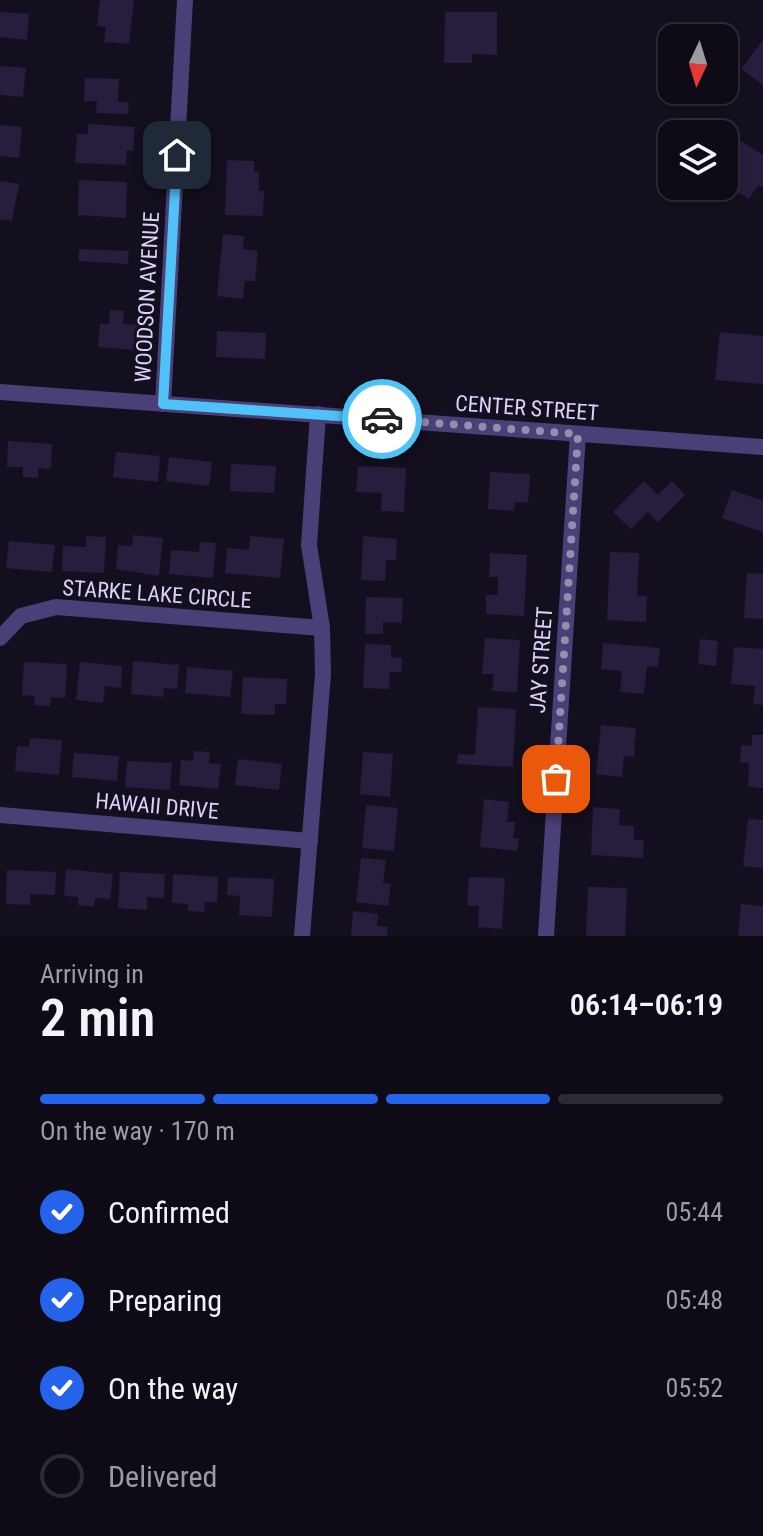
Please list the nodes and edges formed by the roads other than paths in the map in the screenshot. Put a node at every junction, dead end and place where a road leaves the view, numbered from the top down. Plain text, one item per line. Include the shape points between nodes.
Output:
1 (185, 0) edge
2 (0, 392) edge
3 (163, 404) junction
4 (318, 414) junction
5 (578, 434) junction
6 (763, 447) edge
7 (322, 628) junction
8 (0, 638) edge
9 (0, 815) edge
10 (310, 841) junction
11 (302, 936) edge
12 (546, 936) edge

1 - 3 street, WOODSON AVENUE
2 - 3 street, CENTER STREET
3 - 4 street, CENTER STREET
4 - 5 street, CENTER STREET
4 - 7 street via 309,545
5 - 6 street, CENTER STREET
5 - 12 street, JAY STREET
7 - 8 street, STARKE LAKE CIRCLE via 56,607 21,616
7 - 10 street
9 - 10 street, HAWAII DRIVE
10 - 11 street

